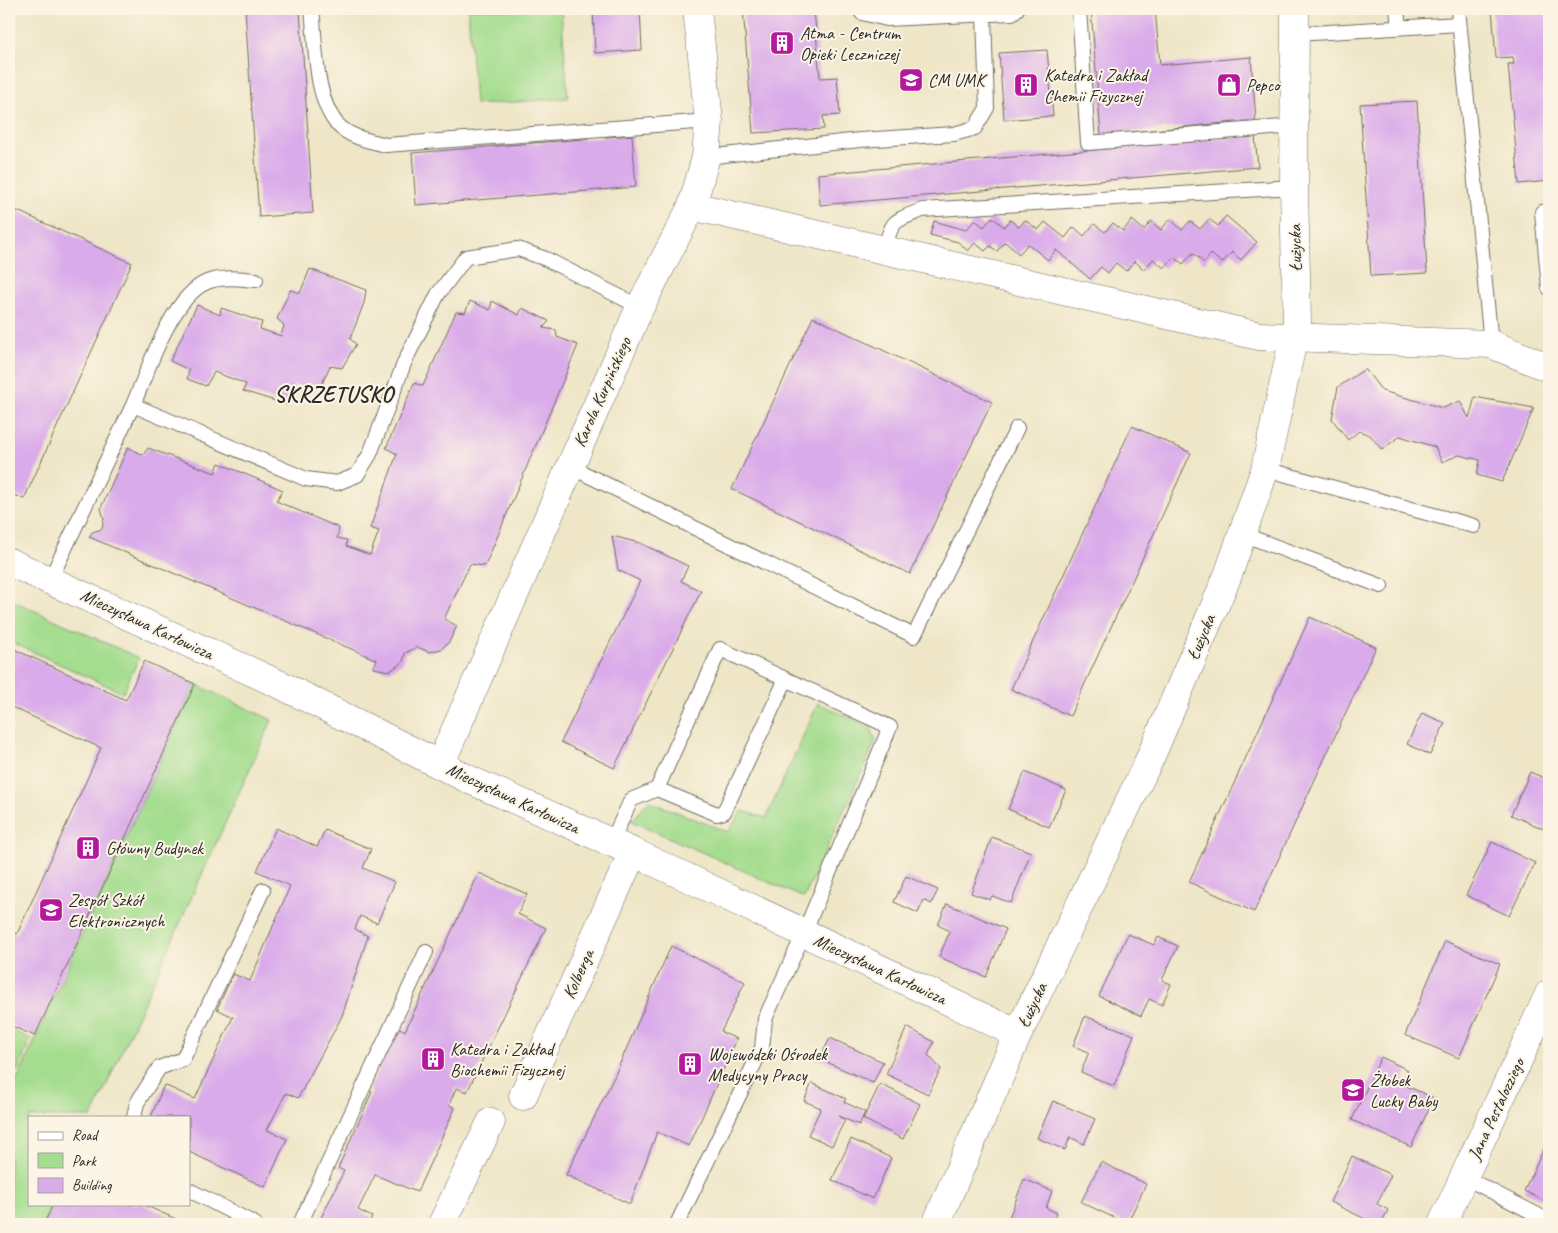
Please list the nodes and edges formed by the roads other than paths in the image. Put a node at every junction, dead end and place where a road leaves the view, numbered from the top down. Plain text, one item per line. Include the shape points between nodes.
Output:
1 (312, 9) edge
2 (698, 9) edge
3 (862, 9) edge
4 (1017, 9) edge
5 (1079, 9) edge
6 (1397, 9) edge
7 (1458, 9) edge
8 (984, 14) junction
9 (1296, 22) edge
10 (1459, 24) junction
11 (1399, 27) junction
12 (709, 121) junction
13 (1295, 126) junction
14 (706, 157) junction
15 (1294, 187) junction
16 (692, 206) junction
17 (1542, 212) dead end
18 (886, 249) junction
19 (256, 280) dead end
20 (1549, 288) edge
21 (640, 307) junction
22 (1295, 336) junction
23 (1491, 344) junction
24 (1549, 368) edge
25 (133, 405) junction
26 (1017, 428) dead end
27 (569, 466) junction
28 (1264, 469) junction
29 (1474, 526) dead end
30 (1242, 534) junction
31 (9, 562) edge
32 (50, 580) junction
33 (1381, 586) dead end
34 (786, 679) junction
35 (440, 765) junction
36 (657, 789) junction
37 (622, 848) junction
38 (263, 890) dead end
39 (804, 933) junction
40 (426, 952) dead end
41 (1549, 994) edge
42 (1018, 1034) junction
43 (523, 1096) dead end
44 (134, 1116) edge
45 (492, 1122) dead end
46 (1464, 1177) junction
47 (190, 1191) edge
48 (1549, 1221) edge
49 (255, 1224) edge
50 (300, 1224) edge
51 (442, 1224) edge
52 (677, 1224) edge
53 (936, 1224) edge
54 (1442, 1224) edge

1 - 12 lane via 322,99 338,124 360,138 386,145
2 - 12 street, Karola Kurpińskiego
3 - 8 lane via 862,13 887,19
4 - 8 lane via 1012,13
5 - 13 lane via 1088,143
6 - 11 lane
7 - 10 lane
8 - 14 lane via 987,108 975,128 954,134 860,140
9 - 11 lane
9 - 13 street, Łużycka
10 - 11 lane
10 - 23 lane
12 - 14 street, Karola Kurpińskiego
13 - 15 street, Łużycka
14 - 16 street, Karola Kurpińskiego
15 - 18 lane via 922,210 895,221 888,233
15 - 22 street, Łużycka
16 - 18 street
16 - 21 street, Karola Kurpińskiego
17 - 20 lane
18 - 22 street via 1259,336
19 - 25 lane via 237,278 207,282 188,294 172,315
21 - 25 lane via 546,258 518,249 466,257 438,294 405,361 370,454 356,475 337,483 306,479
21 - 27 street, Karola Kurpińskiego
22 - 23 street
22 - 28 street, Łużycka
23 - 24 street
25 - 32 lane
26 - 27 lane via 914,636
27 - 35 street, Karola Kurpińskiego
28 - 29 lane
28 - 30 street, Łużycka
30 - 33 lane
30 - 42 street, Łużycka via 1228,575 1151,756
31 - 32 street, Mieczysława Karłowicza
32 - 35 street, Mieczysława Karłowicza via 281,685
34 - 36 lane via 724,812 716,814
34 - 36 lane via 720,649
34 - 39 lane via 890,727
35 - 37 street, Mieczysława Karłowicza
36 - 37 lane via 631,800
37 - 39 street, Mieczysława Karłowicza
37 - 43 street, Kolberga
38 - 44 lane via 182,1059 159,1068 137,1104
39 - 42 street, Mieczysława Karłowicza
39 - 52 lane via 765,1019 762,1048
40 - 50 lane
41 - 46 street, Jana Pestalozziego
42 - 53 street, Łużycka
45 - 51 street
46 - 48 lane
46 - 54 street, Jana Pestalozziego
47 - 49 lane

